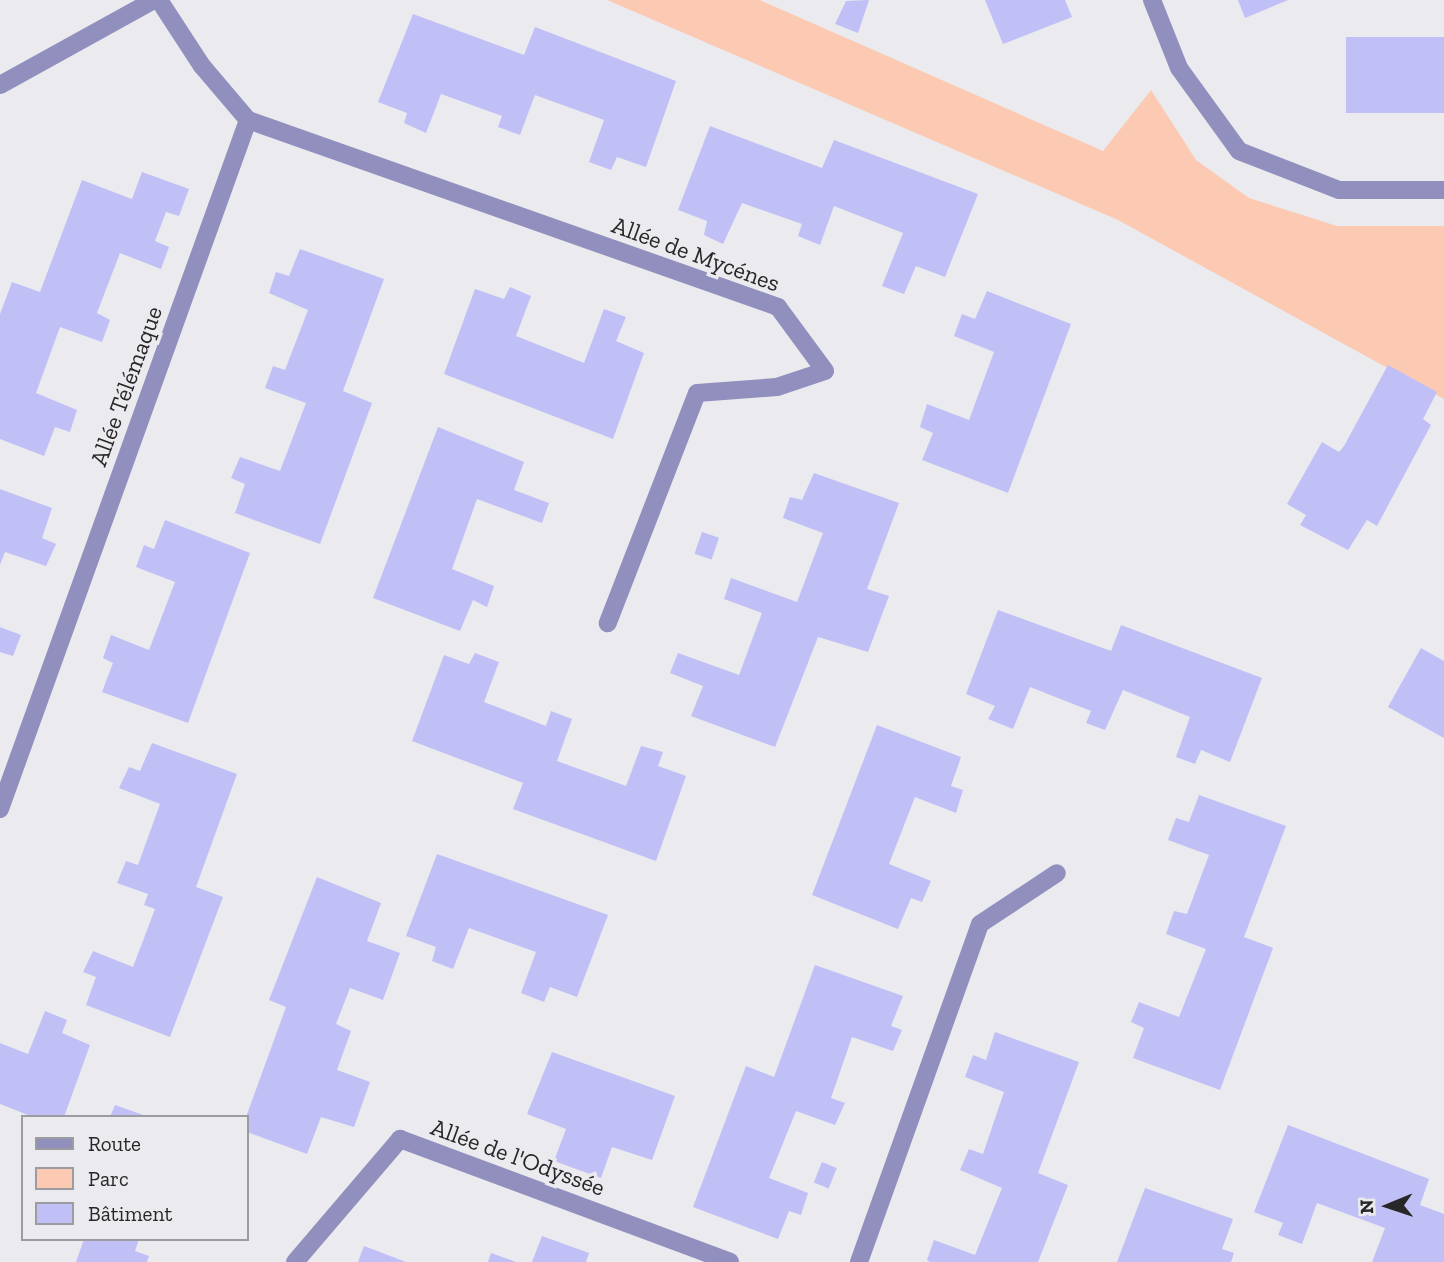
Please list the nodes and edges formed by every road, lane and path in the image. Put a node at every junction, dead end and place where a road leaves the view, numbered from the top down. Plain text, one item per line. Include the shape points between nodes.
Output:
1 (157, 0) edge
2 (1152, 0) edge
3 (0, 85) edge
4 (248, 120) junction
5 (1444, 190) edge
6 (608, 623) dead end
7 (0, 809) edge
8 (1057, 873) dead end
9 (295, 1262) edge
10 (730, 1262) edge
11 (859, 1262) edge

1 - 3 street
1 - 4 street via 202,66
2 - 5 street via 1180,68 1240,151 1339,190
4 - 6 street, Allée de Mycénes via 778,307 825,371 777,387 697,393
4 - 7 street, Allée Télémaque
8 - 11 street via 980,924
9 - 10 street, Allée de l'Odyssée via 400,1139

